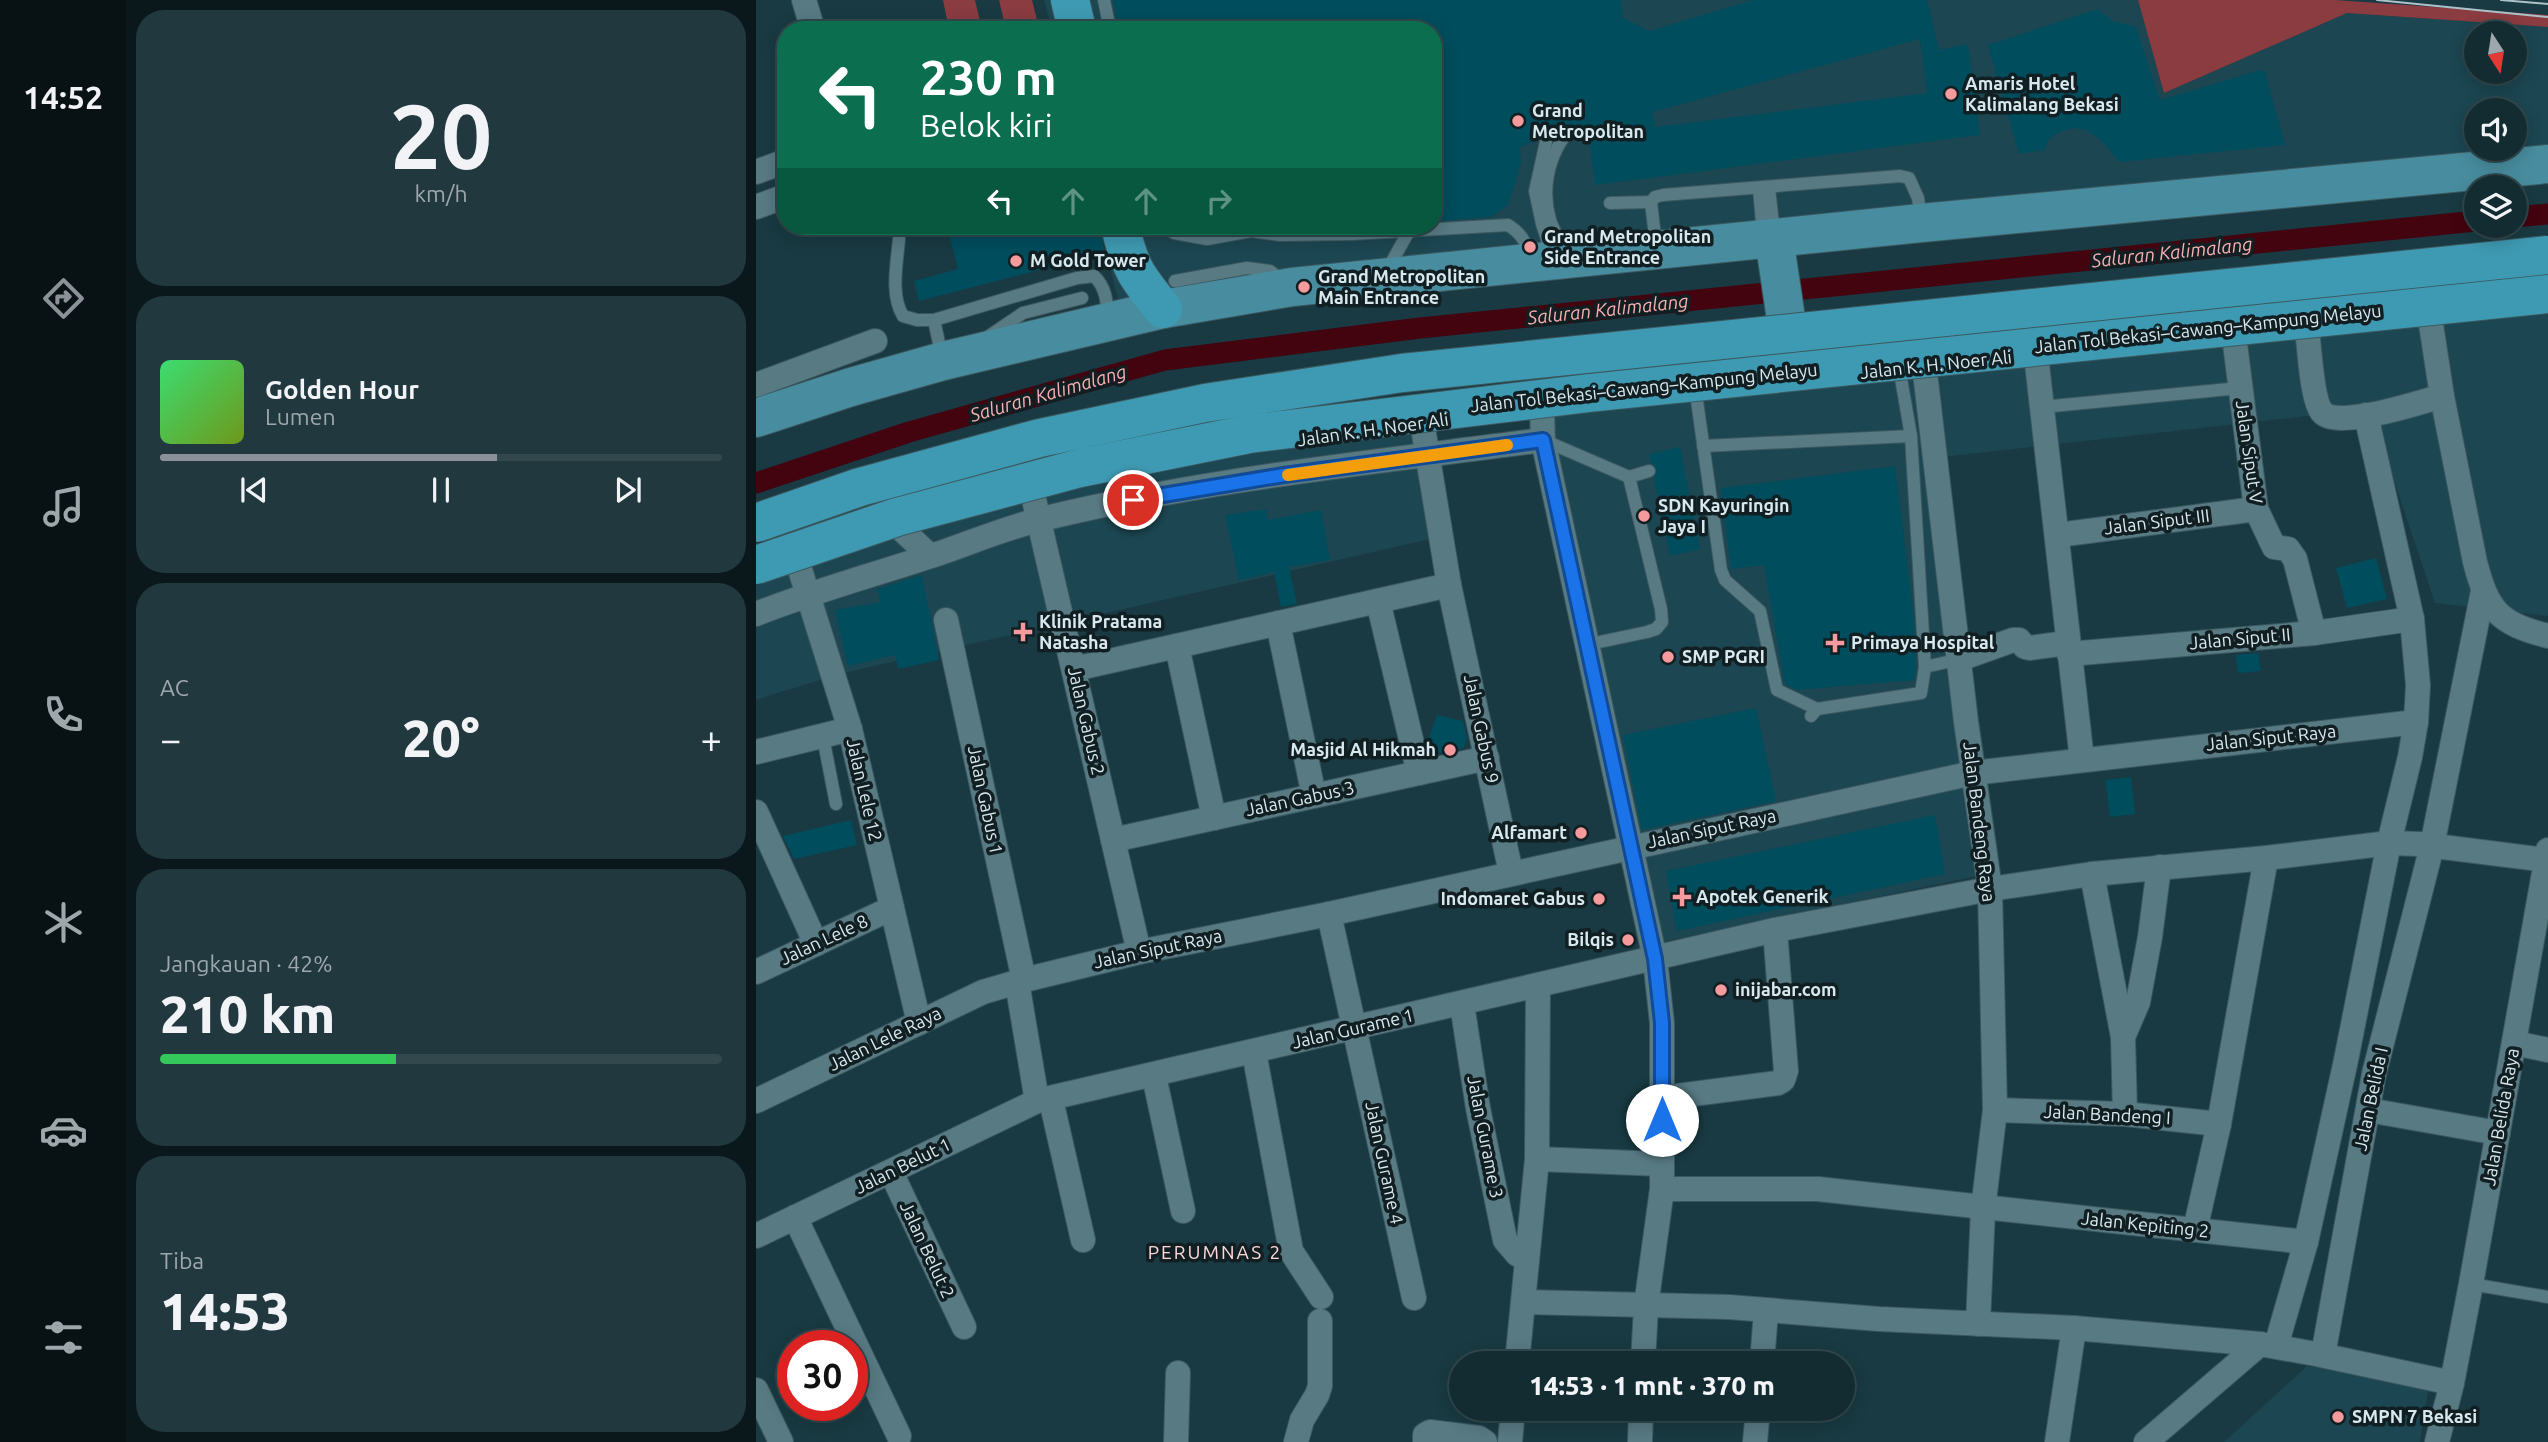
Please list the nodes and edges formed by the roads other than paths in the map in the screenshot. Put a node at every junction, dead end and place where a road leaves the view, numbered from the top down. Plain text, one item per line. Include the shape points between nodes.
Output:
1 (804, 0) edge
2 (1070, 0) edge
3 (1104, 0) edge
4 (810, 21) edge
5 (1075, 21) edge
6 (1108, 21) edge
7 (1547, 136) dead end
8 (1563, 138) dead end
9 (2548, 164) edge
10 (777, 165) edge
11 (756, 172) edge
12 (1764, 188) junction
13 (777, 199) edge
14 (1651, 202) junction
15 (1610, 203) dead end
16 (756, 207) edge
17 (1921, 223) junction
18 (1542, 225) junction
19 (1442, 229) edge
20 (1123, 235) edge
21 (1185, 235) edge
22 (1227, 235) edge
23 (1407, 235) edge
24 (899, 239) dead end
25 (1770, 248) junction
26 (1657, 250) junction
27 (1544, 254) junction
28 (2548, 255) edge
29 (1383, 278) junction
30 (2548, 294) edge
31 (1169, 295) junction
32 (2548, 307) edge
33 (1095, 310) junction
34 (2431, 318) junction
35 (934, 320) junction
36 (2307, 328) junction
37 (2234, 336) junction
38 (875, 341) dead end
39 (2036, 355) junction
40 (949, 359) junction
41 (1911, 366) junction
42 (1788, 383) junction
43 (756, 386) edge
44 (2240, 388) junction
45 (1696, 394) junction
46 (2433, 399) junction
47 (2042, 407) junction
48 (2370, 414) junction
49 (756, 418) edge
50 (1542, 425) junction
51 (1911, 436) junction
52 (1425, 439) junction
53 (1703, 446) junction
54 (1648, 471) dead end
55 (1629, 477) junction
56 (1036, 505) junction
57 (2256, 509) junction
58 (756, 523) edge
59 (900, 528) junction
60 (2058, 535) junction
61 (930, 556) junction
62 (756, 565) edge
63 (756, 576) edge
64 (802, 577) junction
65 (1450, 585) junction
66 (2483, 592) junction
67 (1378, 601) junction
68 (756, 614) edge
69 (2412, 619) junction
70 (947, 620) dead end
71 (1278, 623) junction
72 (2314, 632) junction
73 (2548, 636) edge
74 (1586, 645) junction
75 (1177, 646) junction
76 (2068, 649) junction
77 (1960, 659) junction
78 (1925, 667) junction
79 (1074, 668) junction
80 (2416, 722) junction
81 (850, 729) junction
82 (823, 737) junction
83 (756, 752) edge
84 (1487, 758) junction
85 (2082, 760) junction
86 (1419, 773) junction
87 (1973, 773) junction
88 (1314, 796) junction
89 (836, 804) dead end
90 (756, 812) edge
91 (1214, 818) junction
92 (1113, 840) junction
93 (2411, 844) junction
94 (1630, 847) junction
95 (764, 853) edge
96 (2547, 855) edge
97 (2266, 858) junction
98 (2159, 867) junction
99 (1511, 873) junction
100 (2092, 874) junction
101 (1990, 888) junction
102 (892, 908) junction
103 (1329, 914) junction
104 (1775, 930) junction
105 (816, 944) junction
106 (1139, 952) junction
107 (1655, 959) junction
108 (756, 972) edge
109 (1020, 981) junction
110 (1538, 987) junction
111 (1462, 1004) junction
112 (919, 1023) junction
113 (1355, 1029) junction
114 (2123, 1037) junction
115 (2514, 1043) junction
116 (2548, 1050) edge
117 (1254, 1052) junction
118 (1154, 1076) junction
119 (1662, 1098) junction
120 (756, 1101) edge
121 (1044, 1101) junction
122 (1995, 1110) junction
123 (2368, 1110) junction
124 (2125, 1114) junction
125 (2219, 1124) junction
126 (2498, 1133) junction
127 (1537, 1159) junction
128 (1661, 1164) junction
129 (891, 1172) junction
130 (1662, 1189) junction
131 (1983, 1209) junction
132 (1184, 1211) dead end
133 (795, 1217) junction
134 (2195, 1230) junction
135 (756, 1236) edge
136 (1083, 1240) dead end
137 (2306, 1242) junction
138 (1527, 1259) junction
139 (2471, 1284) junction
140 (2548, 1297) edge
141 (1414, 1298) dead end
142 (1525, 1302) junction
143 (1646, 1306) junction
144 (1766, 1311) junction
145 (1978, 1324) junction
146 (964, 1327) dead end
147 (2074, 1328) junction
148 (2273, 1346) junction
149 (1519, 1351) edge
150 (1644, 1351) edge
151 (1763, 1351) edge
152 (2319, 1354) junction
153 (1178, 1373) dead end
154 (2452, 1383) junction
155 (756, 1390) edge
156 (1512, 1421) edge
157 (1641, 1421) edge
158 (1757, 1421) edge
159 (900, 1436) dead end
160 (781, 1442) edge
161 (1176, 1442) edge
162 (1296, 1442) edge
163 (1425, 1442) edge
164 (1485, 1442) edge
165 (1510, 1442) edge
166 (1640, 1442) edge
167 (1755, 1442) edge
168 (1773, 1442) edge
169 (2057, 1442) edge
170 (2146, 1442) edge
171 (2437, 1442) edge

1 - 4 street
2 - 5 highway
3 - 6 lane
7 - 18 lane via 1535,191
8 - 27 lane via 1552,154 1546,189 1550,222
9 - 17 main road
10 - 11 street
12 - 14 lane via 1663,195
12 - 17 lane via 1909,178 1918,198
12 - 25 lane
13 - 16 street
14 - 15 lane
14 - 26 lane
17 - 25 main road
18 - 27 lane
18 - 27 lane
19 - 27 lane via 1508,225
20 - 31 highway via 1137,277
21 - 22 lane via 1208,239
23 - 29 lane
24 - 35 lane via 897,306 903,316
25 - 26 main road
25 - 42 main road
26 - 27 main road
27 - 29 main road
28 - 58 highway, bridge via 1388,375 1205,403 1040,438 860,487
29 - 31 main road
30 - 62 highway, Jalan Tol Bekasi–Cawang–Kampung Melayu, bridge via 1589,393 1249,434 1080,468 897,517
31 - 33 main road
32 - 34 main road, Jalan K. H. Noer Ali
33 - 35 lane via 1107,300 1094,276
33 - 40 main road
34 - 36 main road, Jalan K. H. Noer Ali
34 - 46 street
35 - 40 lane
36 - 37 main road, Jalan K. H. Noer Ali
36 - 48 street via 2321,412 2337,419
37 - 39 main road, Jalan K. H. Noer Ali
37 - 44 street, Jalan Siput V
38 - 43 street
39 - 41 main road, Jalan K. H. Noer Ali
39 - 47 street
40 - 49 main road
41 - 42 main road, Jalan K. H. Noer Ali
41 - 51 lane
41 - 77 street, Jalan Bandeng Raya
42 - 45 main road, Jalan K. H. Noer Ali
44 - 47 lane
44 - 57 street, Jalan Siput V
45 - 50 main road, Jalan K. H. Noer Ali
45 - 53 lane
46 - 48 street
46 - 66 street
47 - 60 street
48 - 69 street
50 - 52 main road, Jalan K. H. Noer Ali
50 - 55 lane
50 - 74 street
51 - 53 lane
51 - 78 lane
52 - 56 main road, Jalan K. H. Noer Ali via 1167,460
52 - 65 street, Jalan Gabus 9
53 - 78 lane via 1721,570 1725,580 1760,611 1777,690 1814,713 1921,693
54 - 55 lane
55 - 74 lane via 1662,622 1647,632
56 - 59 main road, Jalan K. H. Noer Ali
56 - 61 street
56 - 79 street, Jalan Gabus 2
57 - 60 street, Jalan Siput III
57 - 72 street, Jalan Siput V via 2274,547 2288,549 2295,559
59 - 61 street
59 - 64 main road, Jalan K. H. Noer Ali
60 - 76 street
61 - 64 street
63 - 64 main road, Jalan K. H. Noer Ali
64 - 68 street
64 - 81 street, Jalan Lele 12
65 - 67 street
65 - 84 street, Jalan Gabus 9
66 - 73 street via 2500,616
66 - 93 street
67 - 71 street
67 - 86 street
69 - 72 street, Jalan Siput II
69 - 80 street via 2418,671
70 - 109 street, Jalan Gabus 1
71 - 75 street
71 - 88 street
72 - 76 street, Jalan Siput II
74 - 94 street
75 - 79 street
75 - 91 street
76 - 77 street, Jalan Siput II via 2030,648 2013,640
76 - 85 street
77 - 78 lane
77 - 87 street, Jalan Bandeng Raya
79 - 92 street, Jalan Gabus 2
80 - 85 street, Jalan Siput Raya
80 - 93 street via 2410,757
81 - 82 street
81 - 102 street, Jalan Lele 12
82 - 83 street
82 - 89 lane
84 - 86 street, Jalan Gabus 3
84 - 99 street, Jalan Gabus 9
85 - 87 street, Jalan Siput Raya
86 - 88 street, Jalan Gabus 3
87 - 94 street, Jalan Siput Raya
87 - 101 street, Jalan Bandeng Raya
88 - 91 street, Jalan Gabus 3
90 - 95 street
91 - 92 street, Jalan Gabus 3
92 - 106 street, Jalan Gabus 2
93 - 96 street, Jalan Gurame 1
93 - 97 street, Jalan Gurame 1
93 - 123 street, Jalan Belida I
93 - 137 street via 2346,1060
94 - 99 street, Jalan Siput Raya
94 - 107 street
95 - 105 street
96 - 115 street, Jalan Belida Raya
97 - 98 street, Jalan Gurame 1
97 - 125 street
98 - 100 street, Jalan Gurame 1
98 - 114 street via 2140,991
99 - 103 street, Jalan Siput Raya
100 - 101 street, Jalan Gurame 1
100 - 114 street
101 - 104 street, Jalan Gurame 1
101 - 122 street, Jalan Bandeng Raya
102 - 105 street, Jalan Lele 8
102 - 112 street, Jalan Lele 12
103 - 106 street, Jalan Siput Raya
103 - 113 street, Jalan Gurame 4
104 - 107 street, Jalan Gurame 1
104 - 119 street via 1783,1080
105 - 108 street, Jalan Lele 8
106 - 109 street, Jalan Siput Raya
107 - 110 street, Jalan Gurame 1
107 - 119 street via 1662,1023
109 - 112 street, Jalan Lele Raya via 983,992
109 - 121 street, Jalan Gabus 1
110 - 111 street, Jalan Gurame 1
110 - 127 street
111 - 113 street, Jalan Gurame 1
111 - 138 street, Jalan Gurame 3 via 1505,1240
112 - 120 street, Jalan Lele Raya
113 - 117 street, Jalan Gurame 1
113 - 141 street, Jalan Gurame 4
114 - 124 street
115 - 116 street
115 - 126 street, Jalan Belida Raya
117 - 118 street, Jalan Gurame 1
117 - 162 street via 1291,1251 1320,1309 1320,1386
118 - 121 street, Jalan Gurame 1
118 - 132 street
119 - 128 street
121 - 129 street, Jalan Belut 1
121 - 136 street, Jalan Gabus 1
122 - 124 street, Jalan Bandeng I
122 - 131 street, Jalan Bandeng Raya
123 - 126 street
123 - 152 street, Jalan Belida I
124 - 125 street, Jalan Bandeng I
125 - 134 street
126 - 139 street, Jalan Belida Raya
127 - 128 street
127 - 138 street
128 - 130 street
129 - 133 street, Jalan Belut 1
129 - 146 street, Jalan Belut 2
130 - 131 street, Jalan Kepiting 2 via 1818,1189
130 - 143 street
131 - 134 street, Jalan Kepiting 2
131 - 145 street, Jalan Bandeng Raya
133 - 135 street, Jalan Belut 1
133 - 159 street
134 - 137 street, Jalan Kepiting 2
137 - 148 street
138 - 142 street
139 - 140 lane
139 - 154 street, Jalan Belida Raya
142 - 143 street
142 - 149 street
143 - 144 street
143 - 150 street
144 - 145 street
144 - 151 street
145 - 147 street
147 - 148 street
147 - 169 street
148 - 152 street
148 - 170 street
152 - 154 street
153 - 161 street
154 - 171 street, Jalan Belida Raya
155 - 160 street
156 - 165 street
157 - 166 street
158 - 167 street
163 - 164 street via 1430,1432
167 - 168 street

